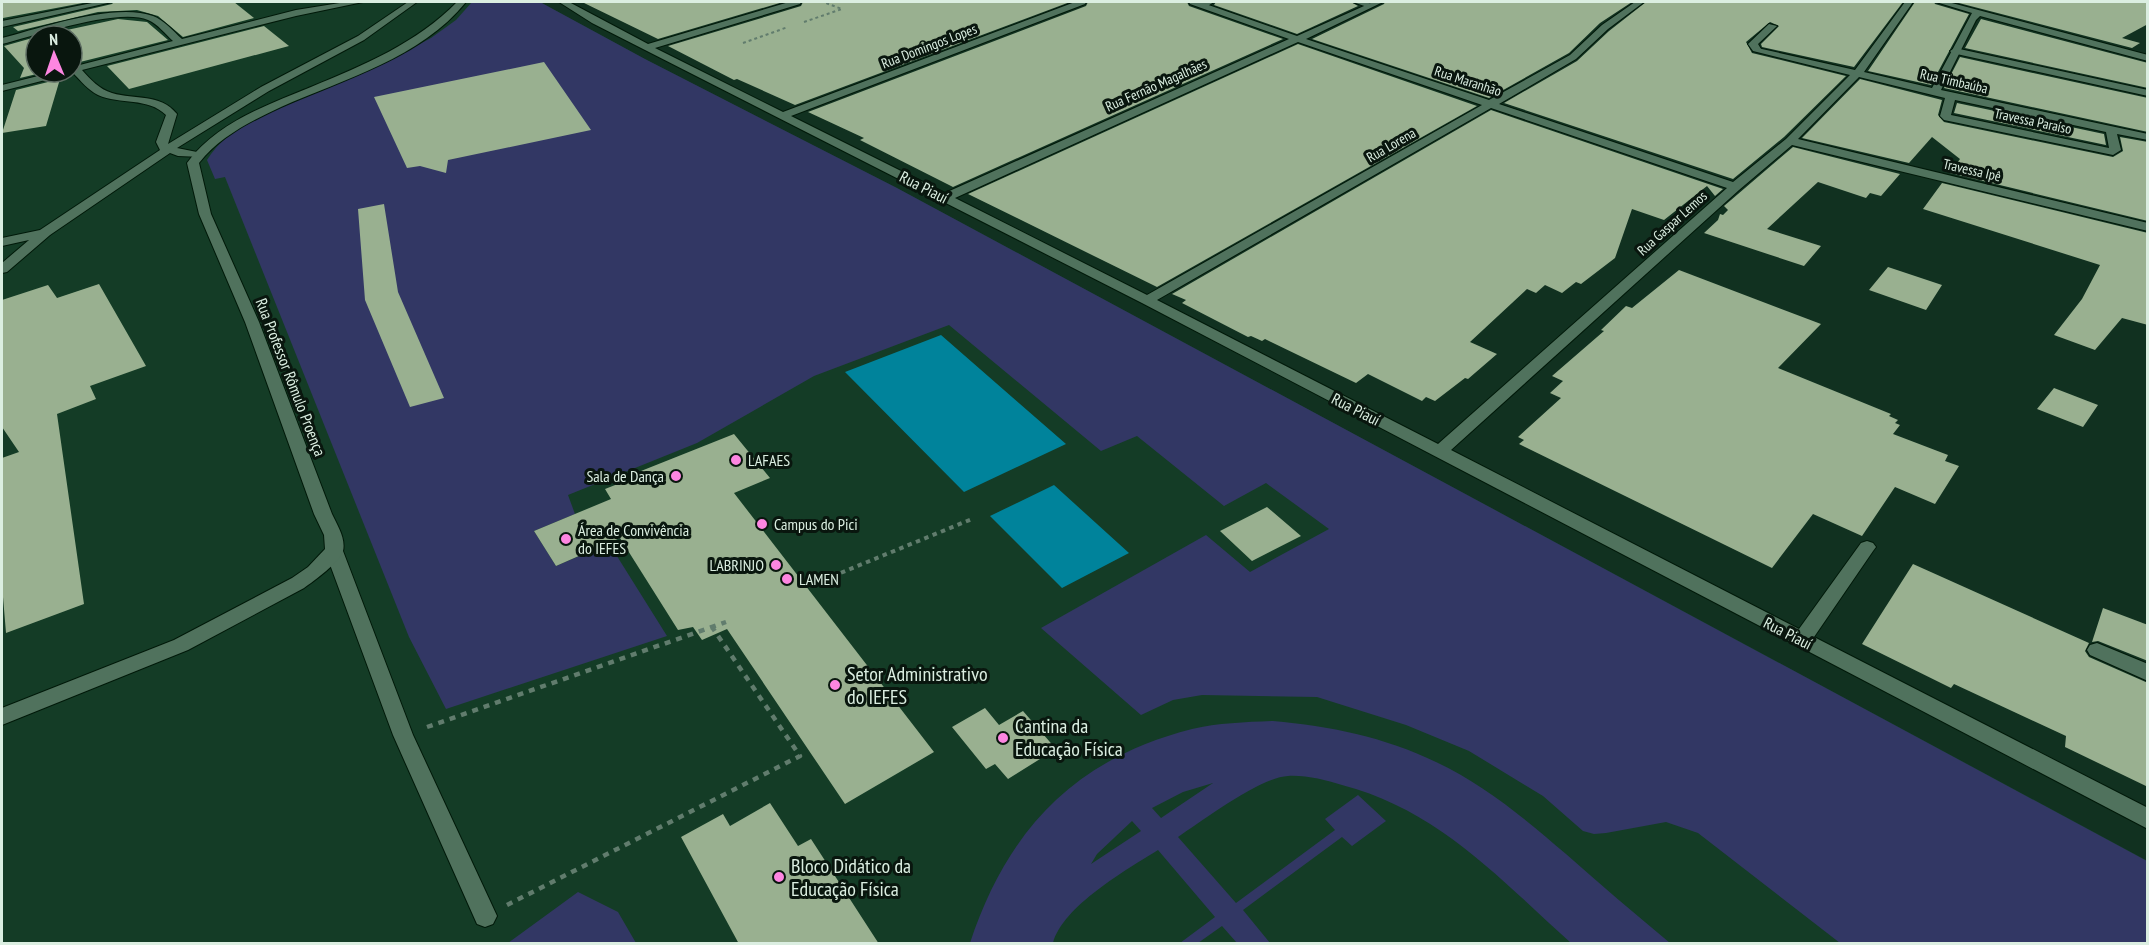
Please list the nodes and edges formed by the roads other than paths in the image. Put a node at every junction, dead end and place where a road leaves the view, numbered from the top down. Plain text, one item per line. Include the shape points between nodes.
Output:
1 (108, 2) edge
2 (359, 2) edge
3 (412, 2) edge
4 (462, 2) edge
5 (563, 2) edge
6 (797, 2) edge
7 (1082, 2) edge
8 (1357, 2) edge
9 (1640, 2) edge
10 (1908, 2) edge
11 (1940, 2) edge
12 (1202, 3) edge
13 (1375, 3) edge
14 (1979, 12) junction
15 (2, 24) edge
16 (1772, 26) dead end
17 (1295, 38) junction
18 (2, 41) edge
19 (180, 42) junction
20 (646, 46) junction
21 (1955, 51) junction
22 (2148, 57) edge
23 (84, 68) edge
24 (1856, 73) junction
25 (84, 81) edge
26 (24, 83) edge
27 (2, 88) edge
28 (1935, 92) junction
29 (2148, 93) edge
30 (1952, 96) junction
31 (1492, 104) junction
32 (784, 115) junction
33 (2111, 130) junction
34 (2148, 137) edge
35 (1790, 141) junction
36 (168, 150) junction
37 (198, 155) junction
38 (1735, 187) junction
39 (945, 198) junction
40 (2148, 226) edge
41 (46, 232) junction
42 (2, 242) edge
43 (2, 269) edge
44 (1147, 300) junction
45 (1439, 452) junction
46 (1868, 547) dead end
47 (334, 551) junction
48 (1801, 640) junction
49 (2097, 650) dead end
50 (2148, 673) edge
51 (2, 717) edge
52 (2148, 819) edge
53 (485, 916) road end

1 - 15 street
2 - 19 street via 296,13
3 - 36 street via 361,38 265,89
4 - 37 street via 420,39 253,116
5 - 20 street, Rua Piauí
6 - 20 street
7 - 32 street, Rua Domingos Lopes
8 - 13 street
9 - 31 street, Rua Lorena via 1573,57
10 - 24 street, Rua Gaspar Lemos
11 - 14 street
12 - 17 street, Rua Maranhão
13 - 17 street, Rua Fernão Magalhães
14 - 21 street
14 - 22 street
16 - 24 street, Rua Timbaúba via 1753,44 1756,49
17 - 31 street, Rua Maranhão
17 - 39 street, Rua Fernão Magalhães
18 - 19 street via 133,13 152,18
19 - 23 street
20 - 32 street, Rua Piauí
21 - 28 street
21 - 29 street
24 - 28 street, Rua Timbaúba
24 - 35 street, Rua Gaspar Lemos
25 - 36 street via 102,94 167,108 172,114 162,142
26 - 27 street
28 - 30 street, Rua Timbaúba
30 - 33 street, Rua Timbaúba
30 - 33 street, Travessa Paraíso via 1945,116 1959,121 2113,152
31 - 38 street, Rua Maranhão
31 - 44 street, Rua Lorena
32 - 39 street, Rua Piauí
33 - 34 street, Rua Timbaúba
35 - 38 street, Rua Gaspar Lemos
35 - 40 street, Travessa Ipê
36 - 37 street
36 - 41 street
37 - 47 street, Rua Professor Rômulo Proença via 193,163 194,172 206,213 333,536
38 - 45 street, Rua Gaspar Lemos
39 - 44 street, Rua Piauí
41 - 42 street
41 - 43 street
44 - 45 street, Rua Piauí
45 - 48 street, Rua Piauí
46 - 48 street
47 - 51 street via 297,583 181,645
47 - 53 street, Rua Professor Rômulo Proença via 403,735
48 - 52 street, Rua Piauí
49 - 50 street

